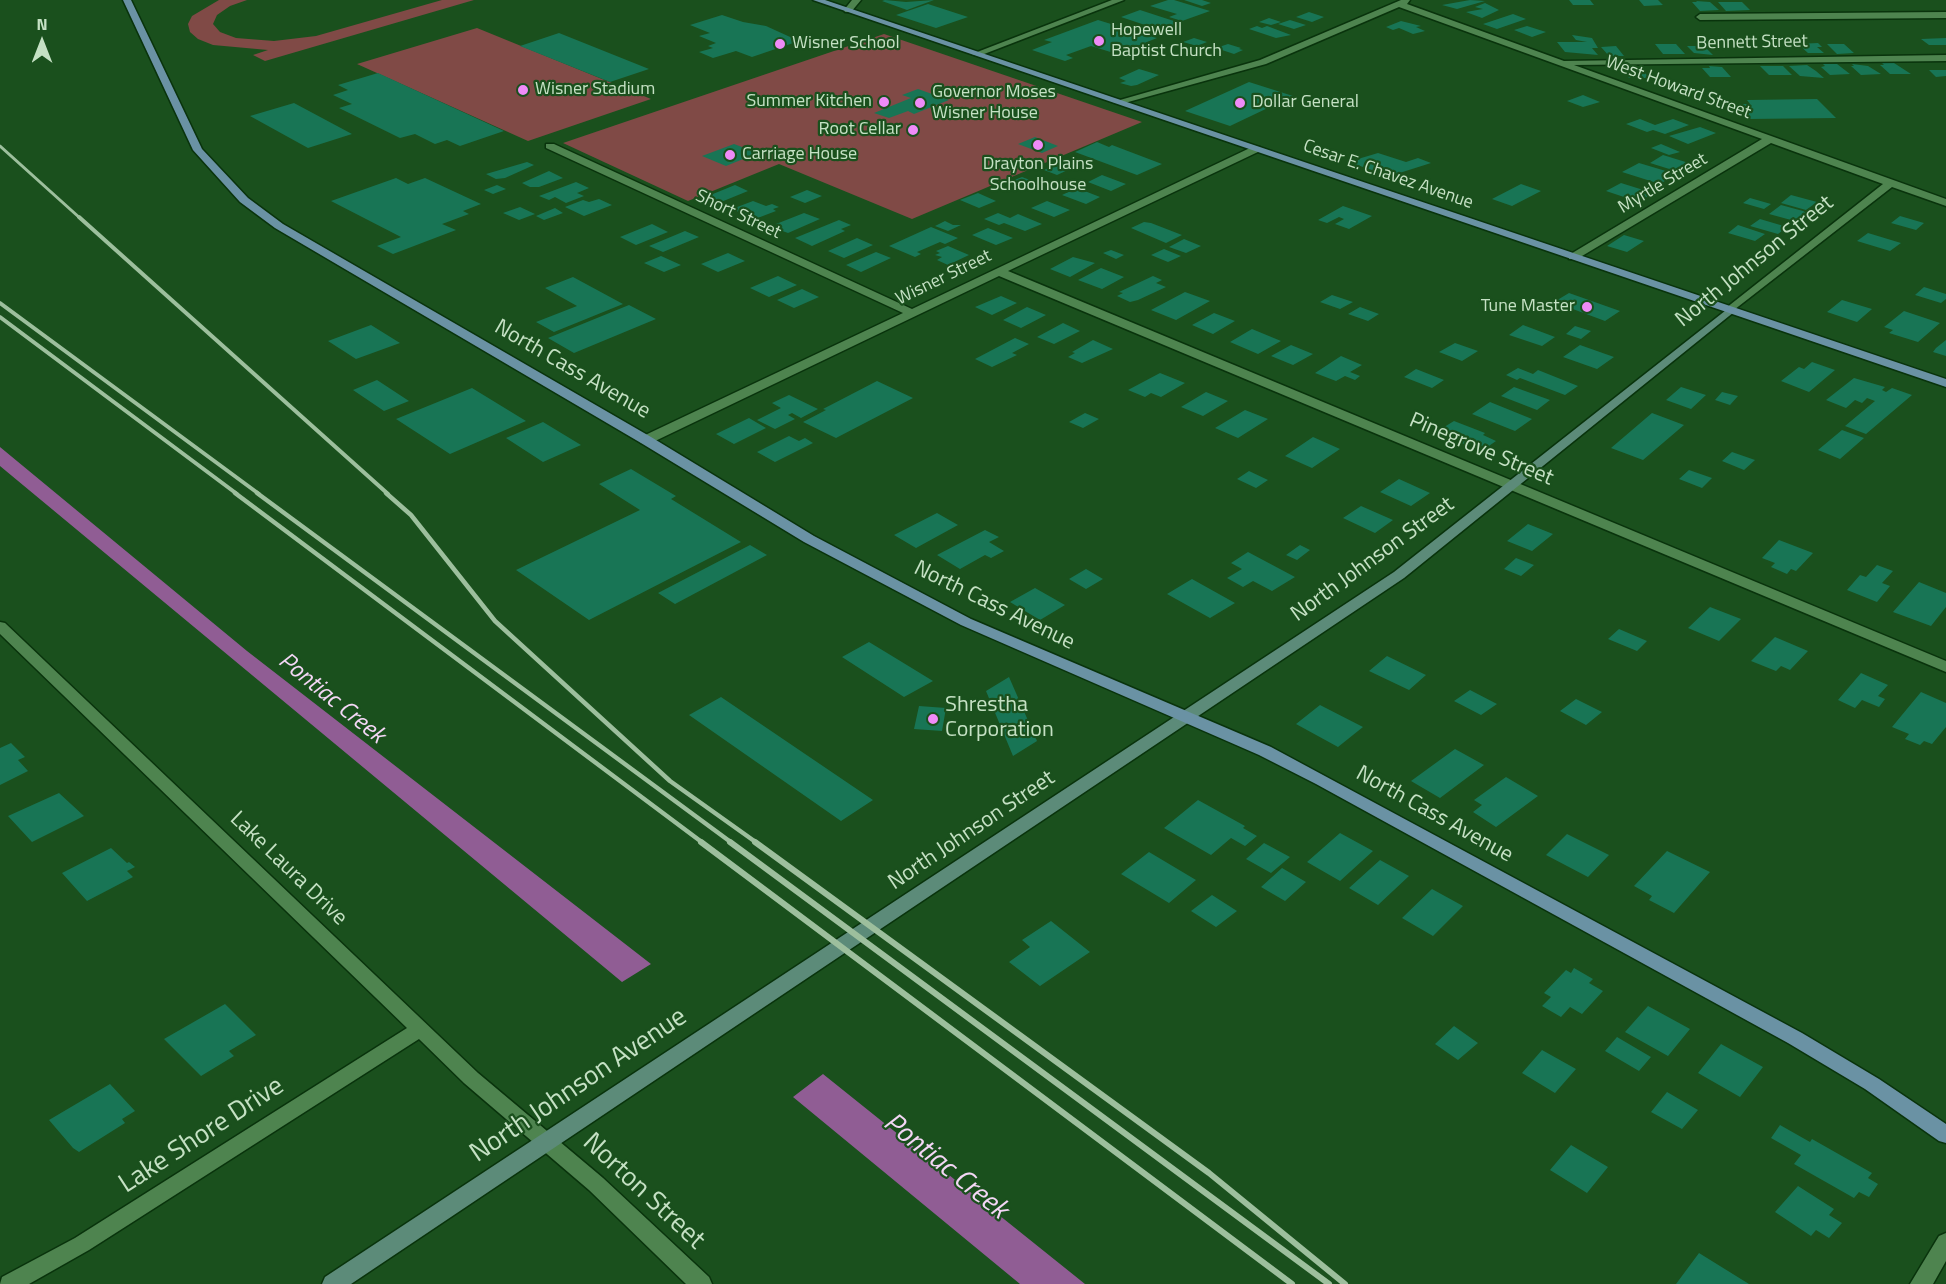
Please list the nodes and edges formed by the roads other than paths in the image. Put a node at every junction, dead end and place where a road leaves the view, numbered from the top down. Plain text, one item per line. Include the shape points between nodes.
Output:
1 (127, 0) edge
2 (817, 0) edge
3 (857, 0) edge
4 (1085, 0) edge
5 (1120, 0) edge
6 (1404, 2) edge
7 (848, 10) junction
8 (1088, 12) junction
9 (1946, 15) edge
10 (1700, 17) dead end
11 (976, 54) junction
12 (1946, 58) edge
13 (1559, 62) junction
14 (1118, 102) junction
15 (1770, 139) junction
16 (550, 146) dead end
17 (1256, 149) junction
18 (1890, 183) junction
19 (1946, 203) edge
20 (1573, 257) junction
21 (999, 272) junction
22 (1730, 310) junction
23 (912, 314) junction
24 (1946, 383) edge
25 (646, 440) junction
26 (1511, 485) junction
27 (0, 626) edge
28 (1946, 667) edge
29 (1186, 717) junction
30 (856, 936) joint
31 (420, 1029) junction
32 (1946, 1135) edge
33 (546, 1142) junction
34 (1946, 1242) edge
35 (10, 1284) edge
36 (333, 1284) edge
37 (701, 1284) edge
38 (1921, 1284) edge

1 - 25 main road, North Cass Avenue via 198,150 244,200 300,239
2 - 7 main road, Cesar E. Chavez Avenue
3 - 7 street
4 - 8 street
5 - 8 street
6 - 13 street, West Howard Street
6 - 14 street via 1263,62
7 - 11 main road, Cesar E. Chavez Avenue
8 - 11 street
9 - 10 street
11 - 14 main road, Cesar E. Chavez Avenue
12 - 13 street, Bennett Street
13 - 15 street, West Howard Street
14 - 17 main road, Cesar E. Chavez Avenue
15 - 18 street, West Howard Street
15 - 20 street, Myrtle Street
16 - 23 street, Short Street
17 - 20 main road, Cesar E. Chavez Avenue
17 - 21 street, Wisner Street
18 - 19 street, West Howard Street
18 - 22 street, North Johnson Street
20 - 22 main road, Cesar E. Chavez Avenue
21 - 23 street, Wisner Street
21 - 26 street, Pinegrove Street
22 - 24 main road, Cesar E. Chavez Avenue
22 - 26 street, North Johnson Street
23 - 25 street, Wisner Street
25 - 29 main road, North Cass Avenue via 809,539 959,619
26 - 28 street, Pinegrove Street
26 - 29 street, North Johnson Street via 1399,574
27 - 31 street, Lake Laura Drive
29 - 30 street, North Johnson Street
29 - 32 main road, North Cass Avenue via 1322,780 1796,1038
30 - 33 street, North Johnson Avenue
31 - 33 street, Lake Laura Drive
31 - 35 street, Lake Shore Drive via 82,1244
33 - 36 street, North Johnson Avenue
33 - 37 street, Norton Street
34 - 38 street

